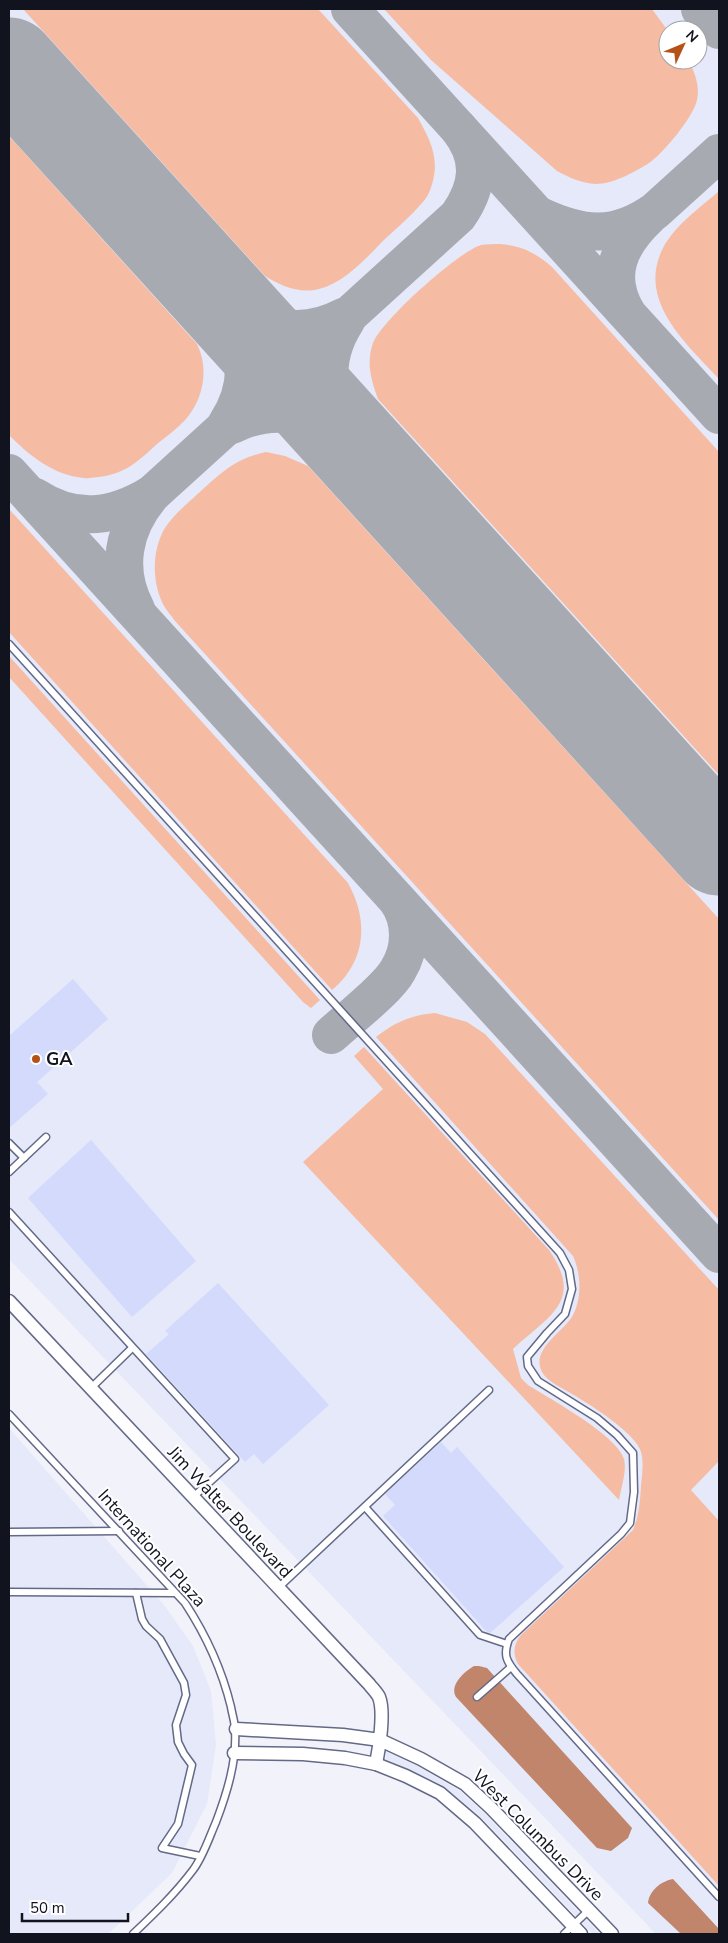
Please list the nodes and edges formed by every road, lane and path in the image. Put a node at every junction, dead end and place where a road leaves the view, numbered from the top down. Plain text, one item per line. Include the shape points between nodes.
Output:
1 (9, 644) edge
2 (46, 1137) dead end
3 (9, 1143) edge
4 (24, 1158) junction
5 (9, 1172) edge
6 (9, 1212) edge
7 (9, 1301) edge
8 (132, 1348) junction
9 (90, 1389) junction
10 (489, 1390) dead end
11 (9, 1414) edge
12 (192, 1498) junction
13 (365, 1507) junction
14 (119, 1530) junction
15 (9, 1532) edge
16 (278, 1588) junction
17 (9, 1592) edge
18 (136, 1593) junction
19 (176, 1594) junction
20 (507, 1644) junction
21 (511, 1667) junction
22 (477, 1697) dead end
23 (236, 1729) junction
24 (380, 1740) junction
25 (234, 1753) junction
26 (376, 1764) junction
27 (200, 1856) junction
28 (719, 1897) edge
29 (589, 1910) junction
30 (573, 1931) edge
31 (134, 1934) edge
32 (612, 1934) edge

1 - 20 lane via 560,1253 569,1270 572,1289 565,1314 527,1357 528,1366 538,1381 597,1418 633,1453 634,1492 630,1523
2 - 4 lane
3 - 4 lane
4 - 5 lane
6 - 8 lane
7 - 9 street, Jim Walter Boulevard
8 - 9 lane
8 - 12 lane via 234,1459
9 - 12 street, Jim Walter Boulevard
10 - 13 lane
11 - 14 lane, International Plaza
12 - 16 street, Jim Walter Boulevard
13 - 16 lane
13 - 20 lane via 480,1635
14 - 15 lane
14 - 19 lane, International Plaza
16 - 24 street, Jim Walter Boulevard via 379,1698
17 - 18 lane
18 - 19 lane
18 - 27 lane via 142,1620 160,1640 184,1683 186,1695 176,1726 178,1742 192,1765 178,1824 162,1848
19 - 23 lane, International Plaza via 199,1625 214,1657 227,1690
20 - 21 lane via 505,1650
21 - 22 lane
21 - 28 lane
23 - 24 street, West Columbus Drive via 343,1734
23 - 25 lane, International Plaza
24 - 26 street, Jim Walter Boulevard
24 - 29 street, West Columbus Drive via 465,1784
25 - 26 street, West Columbus Drive via 303,1754
25 - 27 lane, International Plaza via 227,1792
26 - 30 street, West Columbus Drive via 440,1793 475,1823
27 - 31 lane, International Plaza via 167,1902
29 - 30 lane
29 - 32 street, West Columbus Drive

